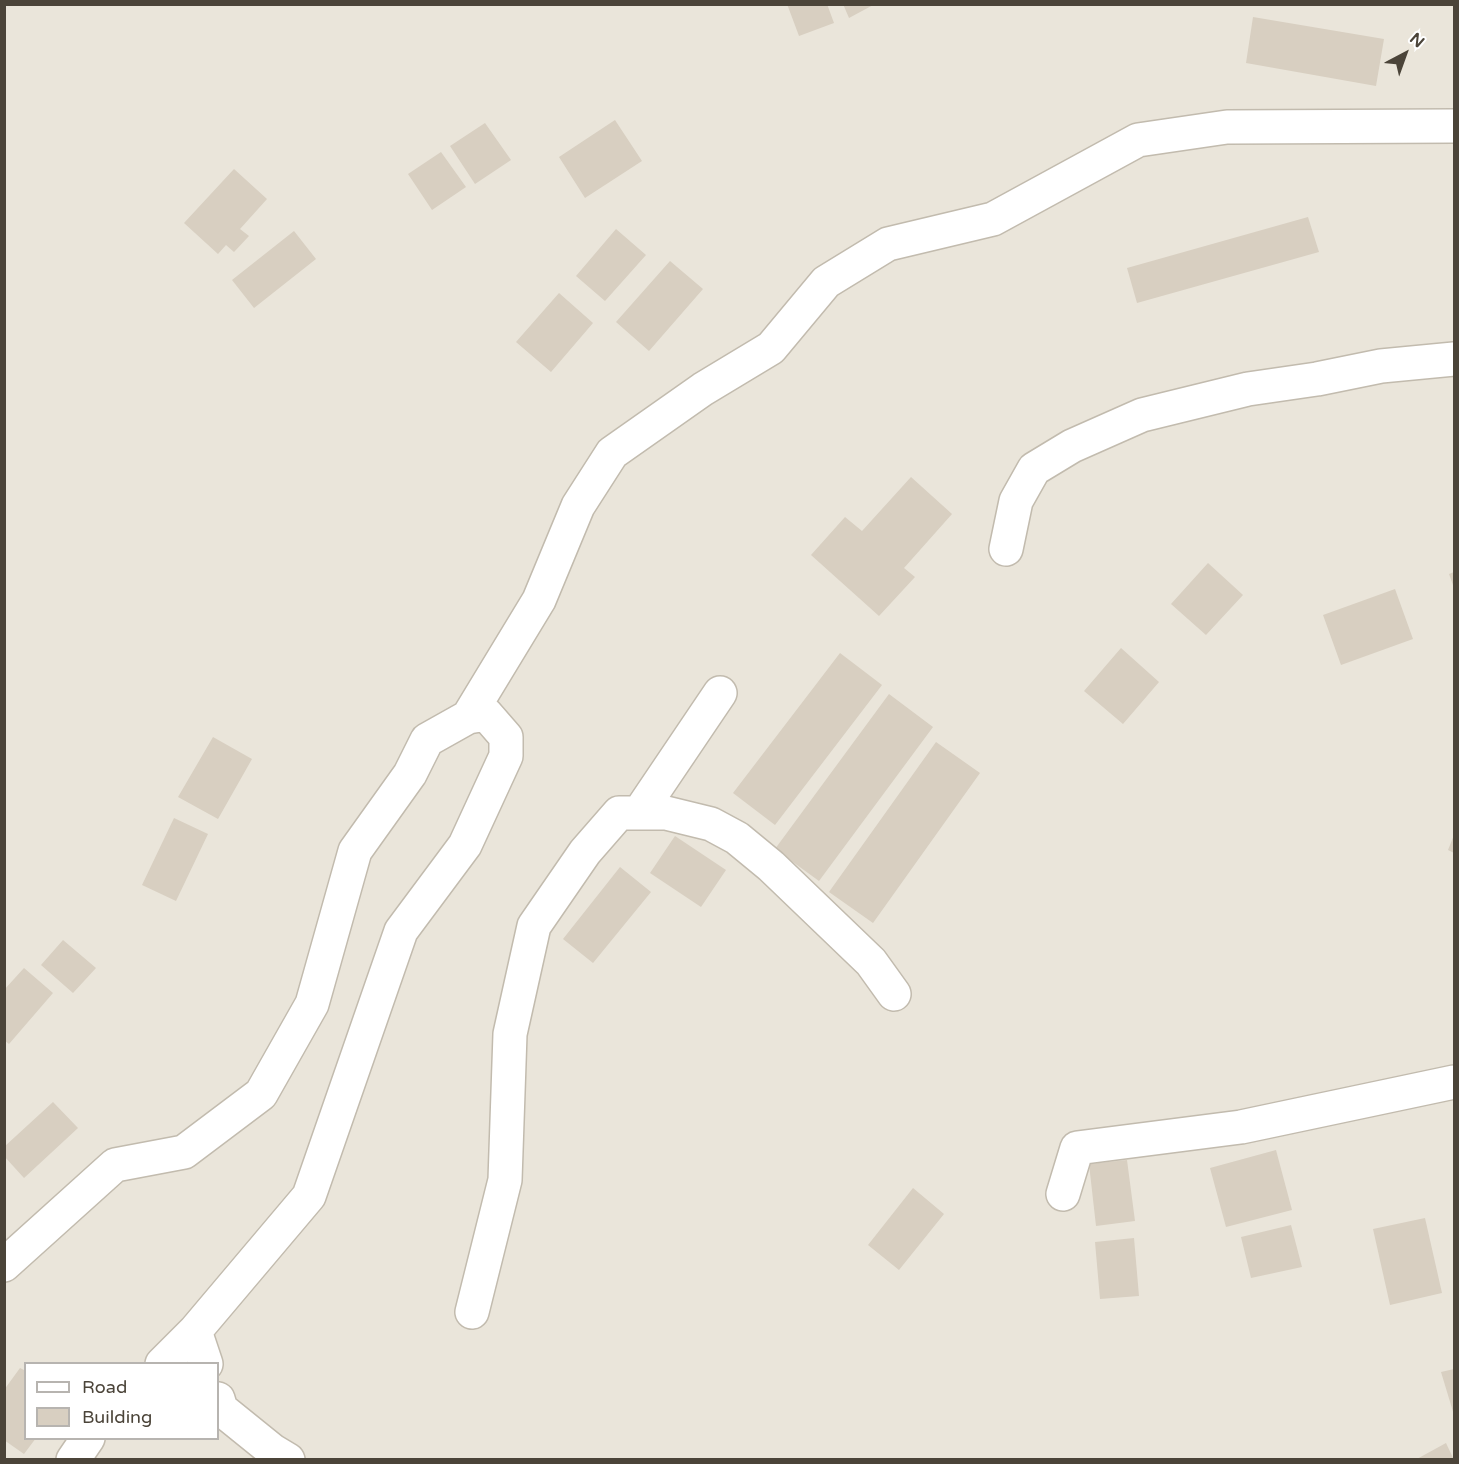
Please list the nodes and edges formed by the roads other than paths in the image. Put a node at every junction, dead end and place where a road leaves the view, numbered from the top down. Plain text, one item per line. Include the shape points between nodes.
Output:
1 (1455, 126) edge
2 (1455, 359) edge
3 (1006, 549) dead end
4 (720, 693) dead end
5 (468, 717) junction
6 (639, 813) junction
7 (894, 994) dead end
8 (1455, 1082) edge
9 (1063, 1194) dead end
10 (4, 1265) edge
11 (472, 1312) dead end
12 (195, 1331) junction
13 (164, 1362) edge
14 (205, 1362) edge
15 (219, 1402) edge
16 (87, 1440) edge
17 (73, 1460) edge
18 (288, 1460) edge

1 - 5 street via 1227,126 1138,140 993,219 888,244 826,282 771,348 703,389 612,453 578,506 539,600
2 - 3 street via 1381,366 1248,389 1142,415 1072,446 1034,469 1016,501
4 - 6 street
5 - 10 street via 427,740 410,774 355,851 312,1004 261,1094 184,1152 115,1165
5 - 12 street via 486,714 506,737 506,756 465,845 401,931 309,1196
6 - 7 street via 666,813 711,824 737,838 872,962
6 - 11 street via 619,813 585,852 534,926 510,1034 505,1180
8 - 9 street via 1241,1127 1077,1148
12 - 13 street
12 - 14 street
15 - 18 street via 221,1409
16 - 17 street

